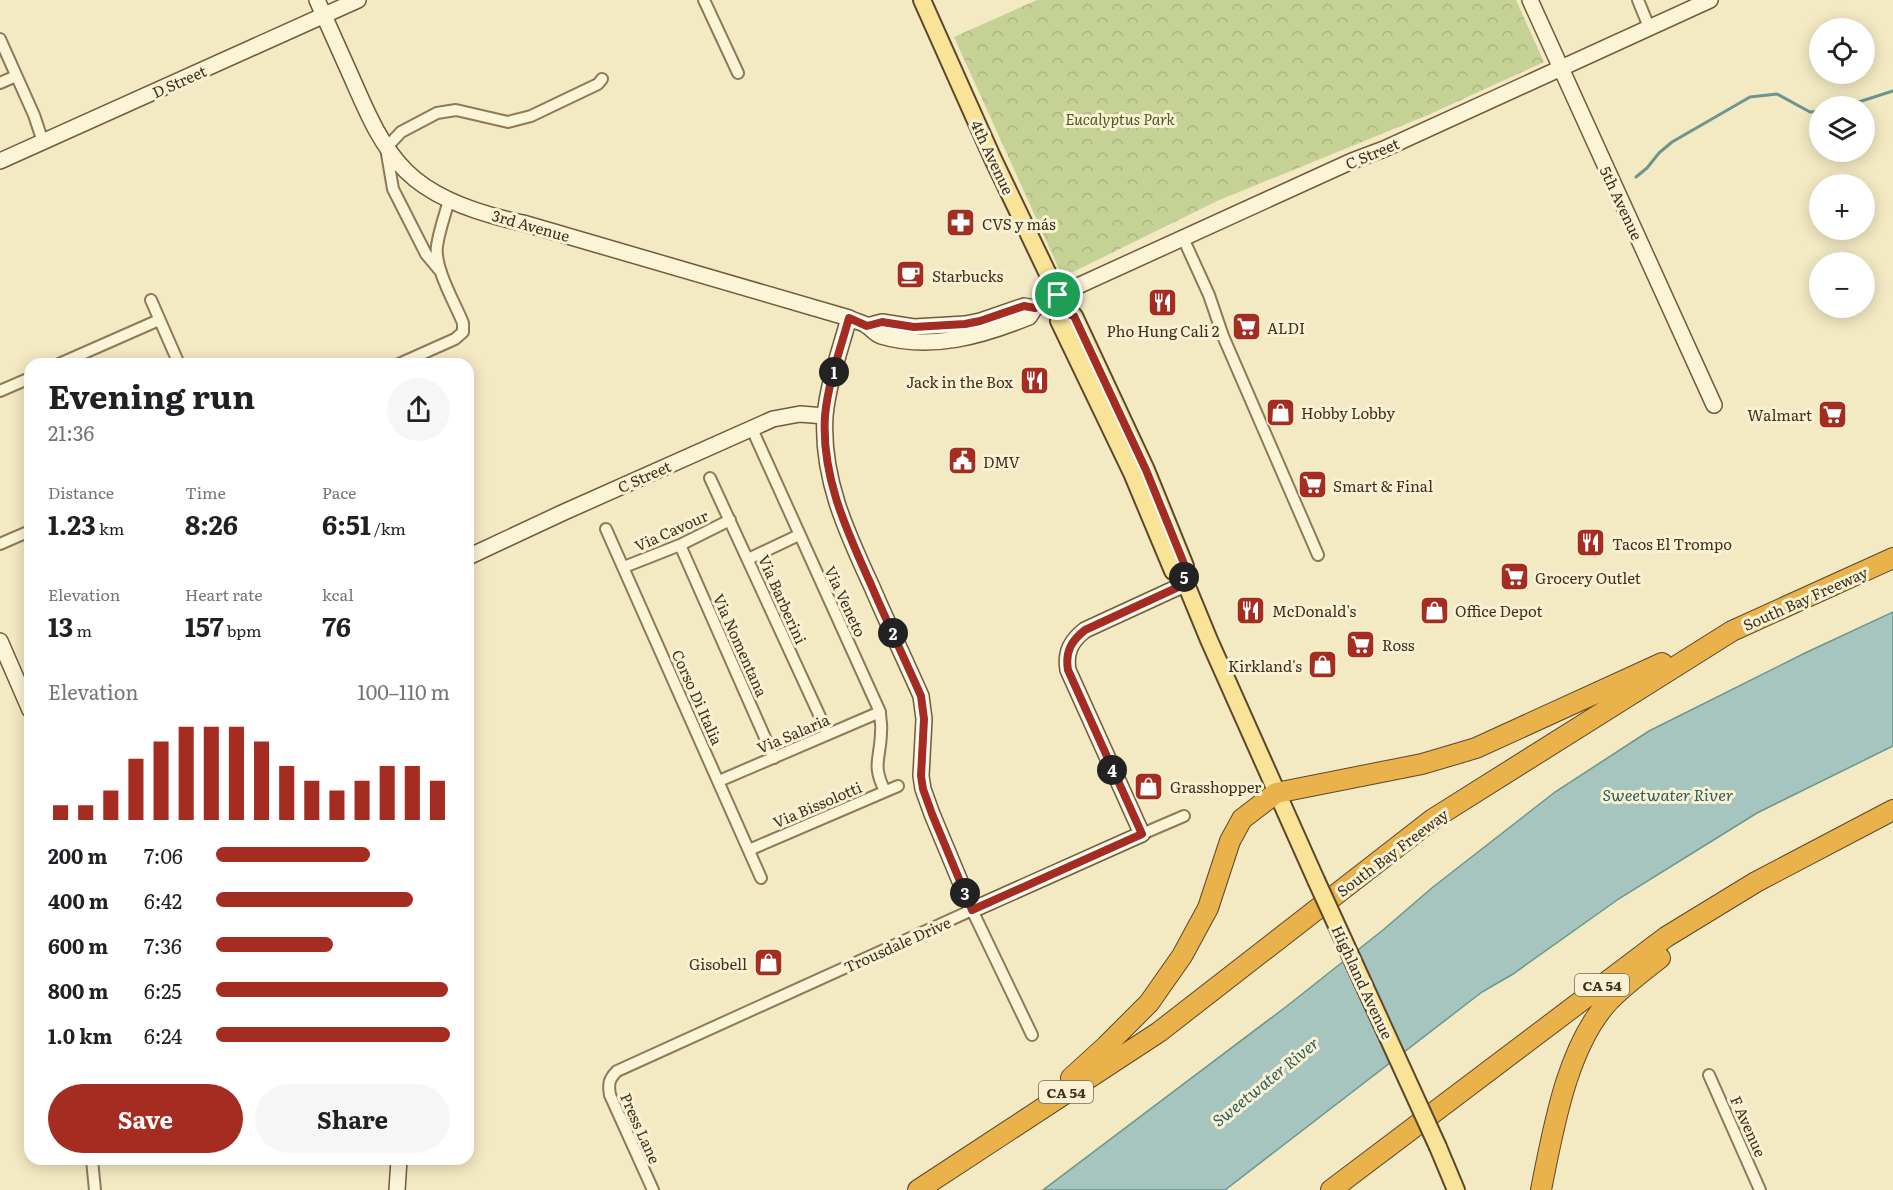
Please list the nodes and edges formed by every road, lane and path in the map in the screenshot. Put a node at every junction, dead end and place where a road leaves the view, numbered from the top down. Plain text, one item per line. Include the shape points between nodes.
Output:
1 (317, 0) edge
2 (358, 0) edge
3 (704, 0) edge
4 (922, 0) edge
5 (1530, 0) edge
6 (1638, 0) edge
7 (1710, 0) edge
8 (324, 15) junction
9 (1649, 27) junction
10 (0, 39) edge
11 (1560, 68) junction
12 (738, 73) dead end
13 (15, 76) junction
14 (602, 79) dead end
15 (0, 83) edge
16 (43, 142) junction
17 (386, 148) junction
18 (0, 161) edge
19 (449, 200) junction
20 (1183, 238) junction
21 (441, 272) junction
22 (1058, 295) junction
23 (151, 300) dead end
24 (849, 318) junction
25 (159, 320) junction
26 (73, 358) edge
27 (176, 358) edge
28 (412, 358) edge
29 (24, 381) edge
30 (0, 391) edge
31 (1714, 405) dead end
32 (825, 416) junction
33 (752, 429) junction
34 (710, 478) dead end
35 (730, 520) junction
36 (606, 529) dead end
37 (24, 534) edge
38 (800, 536) junction
39 (0, 544) edge
40 (680, 545) junction
41 (474, 554) edge
42 (1318, 555) dead end
43 (1893, 558) edge
44 (748, 559) junction
45 (624, 567) junction
46 (1184, 577) junction
47 (1196, 609) joint
48 (1732, 632) junction
49 (0, 641) edge
50 (24, 696) edge
51 (880, 712) junction
52 (828, 734) junction
53 (774, 758) junction
54 (719, 781) junction
55 (898, 786) dead end
56 (885, 791) junction
57 (1276, 793) junction
58 (1893, 810) edge
59 (1184, 816) dead end
60 (1142, 834) junction
61 (1844, 835) junction
62 (749, 850) junction
63 (761, 878) dead end
64 (972, 910) junction
65 (1032, 1035) dead end
66 (1709, 1075) dead end
67 (612, 1077) joint
68 (1024, 1120) junction
69 (92, 1165) edge
70 (399, 1165) edge
71 (95, 1190) edge
72 (397, 1190) edge
73 (653, 1190) edge
74 (918, 1190) edge
75 (1331, 1190) edge
76 (1456, 1190) edge
77 (1541, 1190) edge
78 (1760, 1190) edge

1 - 8 street, 3rd Avenue
2 - 8 street, D Street
3 - 12 street
4 - 22 main road, 4th Avenue
5 - 11 street, 5th Avenue
6 - 9 street
7 - 9 street, C Street
8 - 16 street, D Street
8 - 17 street, 3rd Avenue
9 - 11 street, C Street
10 - 13 street
11 - 20 street, C Street
11 - 31 street, 5th Avenue
13 - 15 street
13 - 16 street
14 - 17 street via 531,116 508,122 456,110 437,113 401,132
16 - 18 street, D Street
17 - 19 street, 3rd Avenue via 408,173
17 - 21 street via 393,189 426,254
19 - 21 street via 436,255
19 - 24 street, 3rd Avenue via 499,218
20 - 22 street, C Street
20 - 42 street
21 - 28 street via 463,323 463,332
22 - 24 street, C Street via 1035,308 1029,317 1008,326 950,341 916,342 878,335
22 - 46 main road, 4th Avenue via 1065,313 1059,321 1132,473 1173,571
23 - 25 street
24 - 32 street
25 - 26 street
25 - 27 street
29 - 30 street
32 - 33 street, C Street via 790,415
32 - 64 street via 830,480 839,512 921,696 923,789
33 - 38 street, Via Veneto
33 - 41 street, C Street
34 - 35 street, Via Barberini
35 - 40 street, Via Cavour
35 - 44 street, Via Barberini
36 - 45 street, Corso Di Italia
37 - 39 street
38 - 44 street
38 - 51 street, Via Veneto
40 - 45 street, Via Cavour
40 - 53 street, Via Nomentana
43 - 48 highway, South Bay Freeway / CA 54
44 - 52 street, Via Barberini
45 - 54 street, Corso Di Italia
46 - 47 main road, 4th Avenue
46 - 60 street via 1085,630 1067,653 1071,679
47 - 57 main road, Highland Avenue
48 - 57 highway via 1476,748 1422,764
48 - 68 highway, South Bay Freeway / CA 54 via 1433,819 1159,1032
49 - 50 street
51 - 52 street, Via Salaria
51 - 56 street, Via Veneto via 877,767
52 - 53 street, Via Salaria
53 - 54 street, Via Salaria
54 - 62 street, Corso Di Italia
55 - 56 street, Via Bissolotti
56 - 62 street, Via Bissolotti
57 - 68 highway via 1242,819 1230,841 1208,908 1182,956 1149,1003
57 - 76 main road, Highland Avenue, bridge
58 - 61 highway, CA 54
59 - 60 street, Trousdale Drive
60 - 64 street, Trousdale Drive
61 - 75 highway, CA 54 via 1756,882 1666,938
61 - 77 highway via 1687,938 1609,1002 1587,1032 1572,1065 1553,1129
62 - 63 street, Corso Di Italia
64 - 65 street
64 - 67 street, Trousdale Drive via 629,1065
66 - 78 street, F Avenue
67 - 73 street, Press Lane via 610,1095
68 - 74 highway, South Bay Freeway / CA 54
69 - 71 street
70 - 72 street

